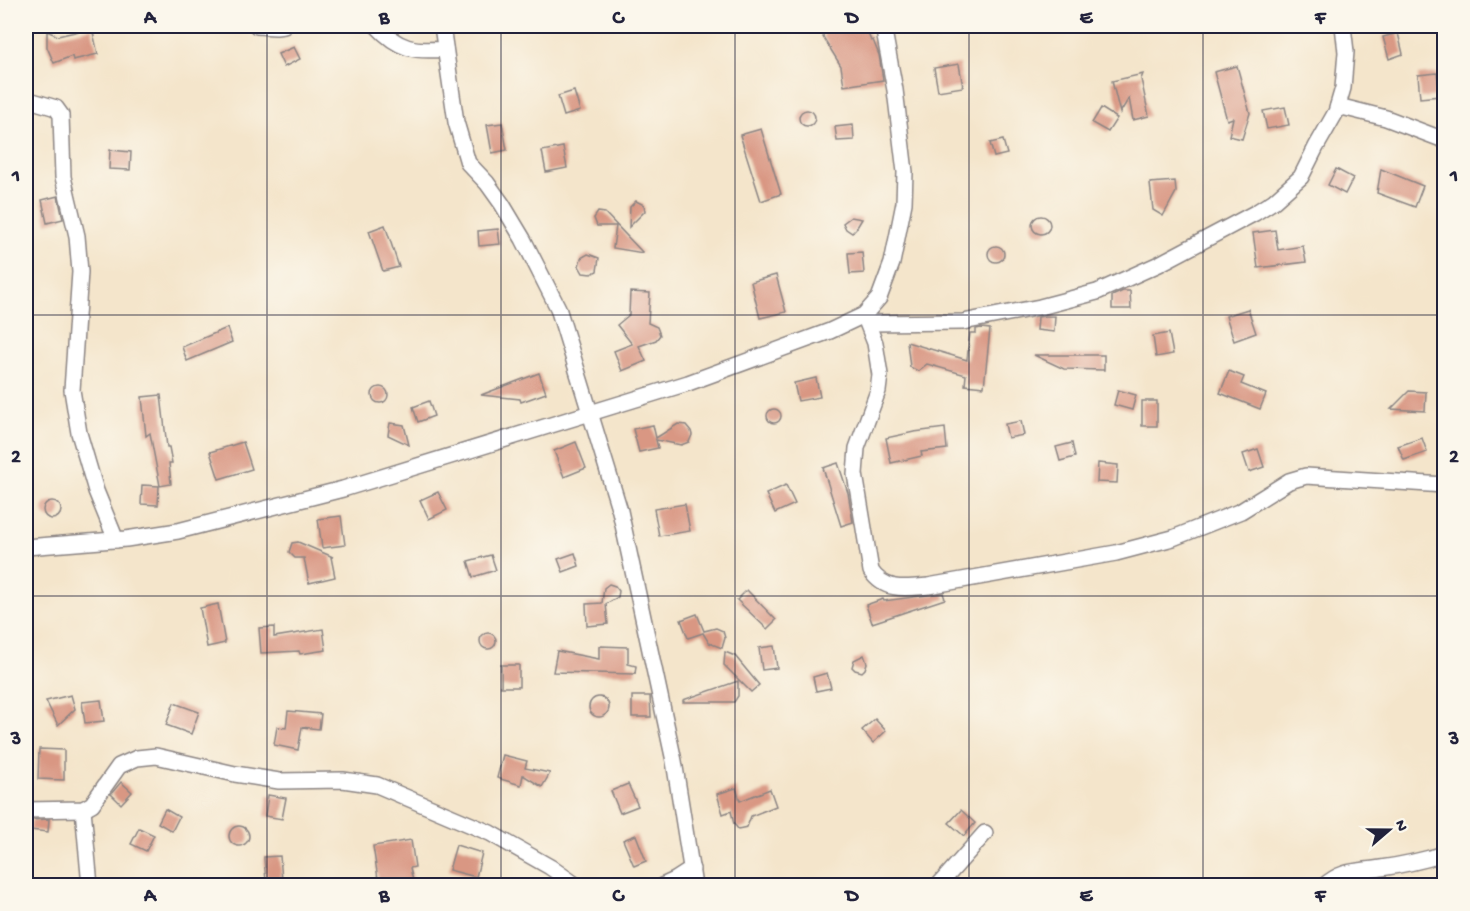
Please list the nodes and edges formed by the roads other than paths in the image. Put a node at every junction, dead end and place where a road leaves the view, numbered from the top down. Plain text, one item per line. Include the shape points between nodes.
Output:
1 (257, 26) edge
2 (284, 26) edge
3 (377, 26) edge
4 (442, 26) edge
5 (883, 26) edge
6 (1344, 26) edge
7 (444, 49) junction
8 (26, 99) edge
9 (1338, 106) junction
10 (1444, 140) edge
11 (866, 319) junction
12 (590, 414) junction
13 (1444, 485) edge
14 (116, 540) junction
15 (26, 547) edge
16 (26, 810) edge
17 (83, 810) junction
18 (985, 833) dead end
19 (1444, 854) edge
20 (692, 869) junction
21 (90, 885) edge
22 (577, 885) edge
23 (662, 885) edge
24 (694, 885) edge
25 (938, 885) edge
26 (1324, 885) edge

1 - 2 street
3 - 7 street via 398,45 415,50
4 - 7 street
5 - 11 street via 905,172 904,203 894,253 879,298
6 - 9 street via 1346,52
7 - 12 street via 456,122 468,163 502,204 558,308
8 - 14 street via 56,108 61,115 63,177 77,236 80,272 72,390 79,433 96,491
9 - 10 street via 1386,118
9 - 11 street via 1301,177 1274,201 1149,269 1097,292 992,318 963,322
11 - 12 street via 742,365
11 - 13 street via 880,375 857,448 855,474 871,572 888,586 928,586 1116,553 1173,538 1241,511 1289,481 1306,476
12 - 14 street via 333,492 178,531
12 - 20 street via 620,510 674,761
14 - 15 street
16 - 17 street
17 - 21 street
17 - 22 street via 92,804 119,766 137,758 156,756 279,781 344,780 377,785 490,833
18 - 25 street
19 - 26 street via 1349,872 1334,876
20 - 23 street
20 - 24 street

